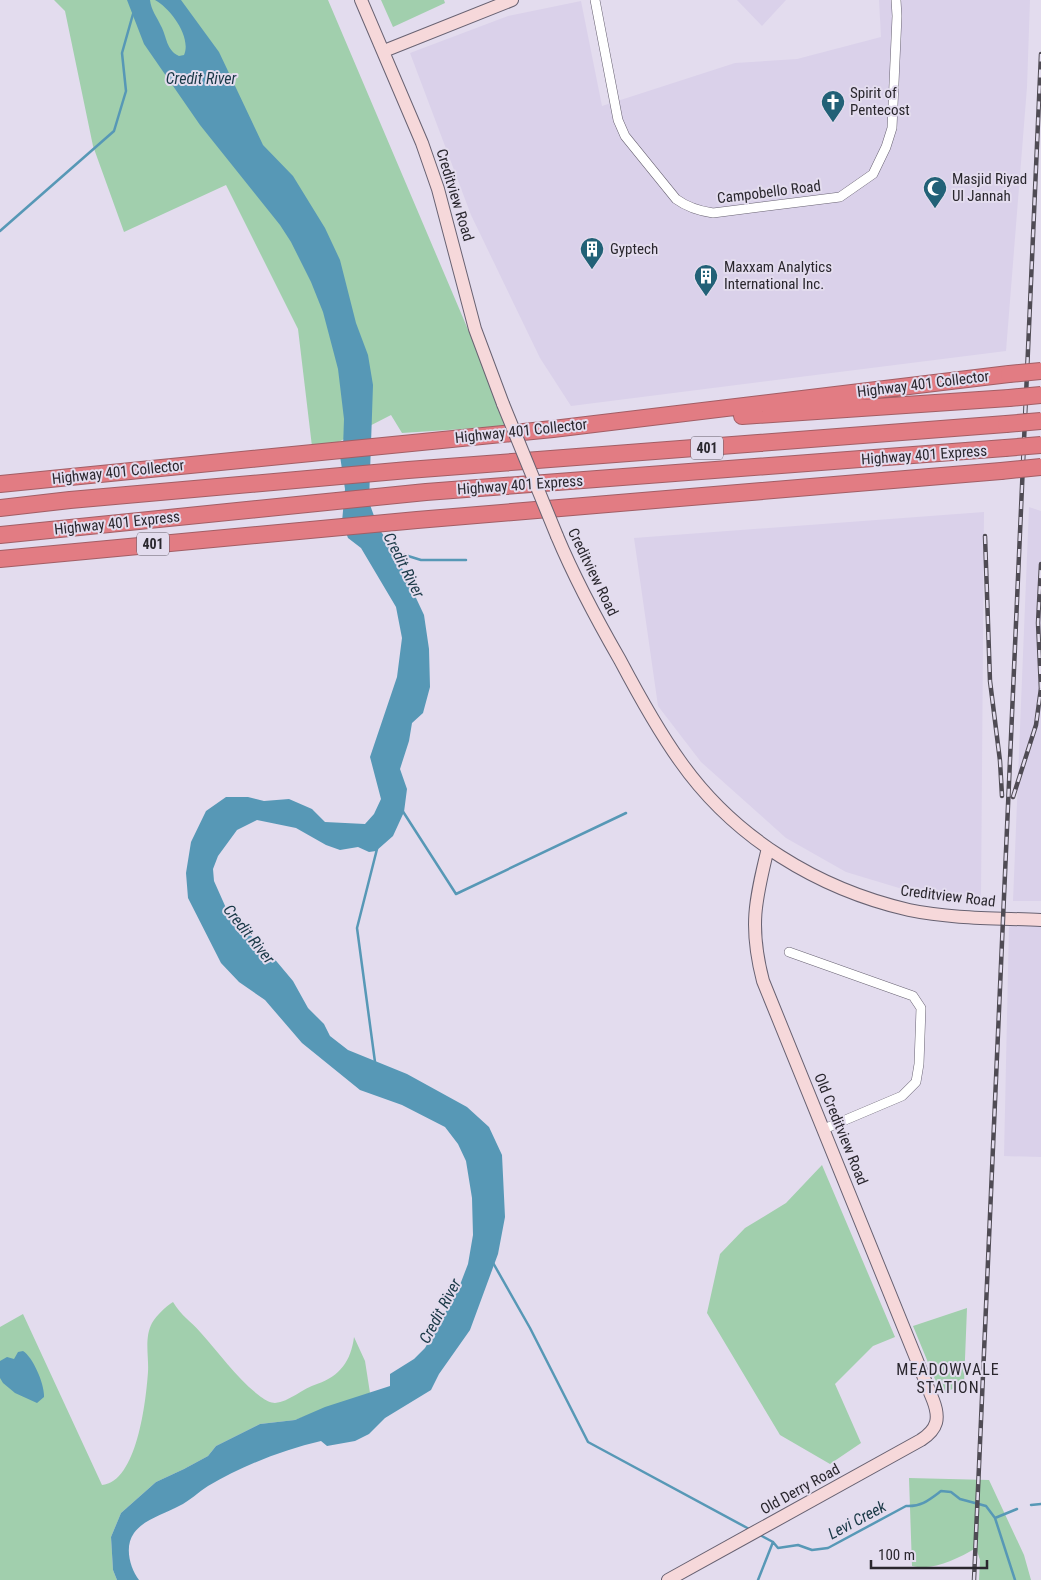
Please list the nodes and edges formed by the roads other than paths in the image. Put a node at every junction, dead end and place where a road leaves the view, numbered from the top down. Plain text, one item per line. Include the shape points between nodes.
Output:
1 (361, 0) edge
2 (512, 0) edge
3 (595, 0) edge
4 (896, 0) edge
5 (384, 51) junction
6 (1041, 371) edge
7 (1041, 395) edge
8 (1041, 420) edge
9 (553, 429) junction
10 (1041, 445) edge
11 (1041, 467) edge
12 (0, 484) edge
13 (0, 508) edge
14 (0, 535) edge
15 (0, 560) edge
16 (768, 848) junction
17 (1041, 920) edge
18 (789, 952) dead end
19 (824, 1130) junction
20 (938, 1416) joint
21 (670, 1579) edge

1 - 5 main road, Creditview Road
2 - 5 main road
3 - 4 street, Campobello Road via 614,109 625,136 676,199 703,212 713,213 840,197 873,174 892,128
5 - 16 main road, Creditview Road, bridge via 438,189 475,329 557,536 598,621 680,761 730,818
6 - 9 highway, Highway 401 Collector, bridge
7 - 9 highway, bridge
8 - 13 highway, Highway 401 Express / 401, bridge via 408,470
9 - 12 highway, Highway 401 Collector
10 - 14 highway, Highway 401 Express / 401, bridge via 410,494
11 - 15 highway, 401, bridge via 417,520
16 - 17 main road, Creditview Road via 814,876 882,903 950,915
16 - 19 main road, Old Creditview Road via 753,929 756,953 763,981
18 - 19 street via 913,996 920,1008 920,1064 916,1082 902,1096
19 - 20 main road, Old Creditview Road
20 - 21 main road, Old Derry Road via 929,1434

